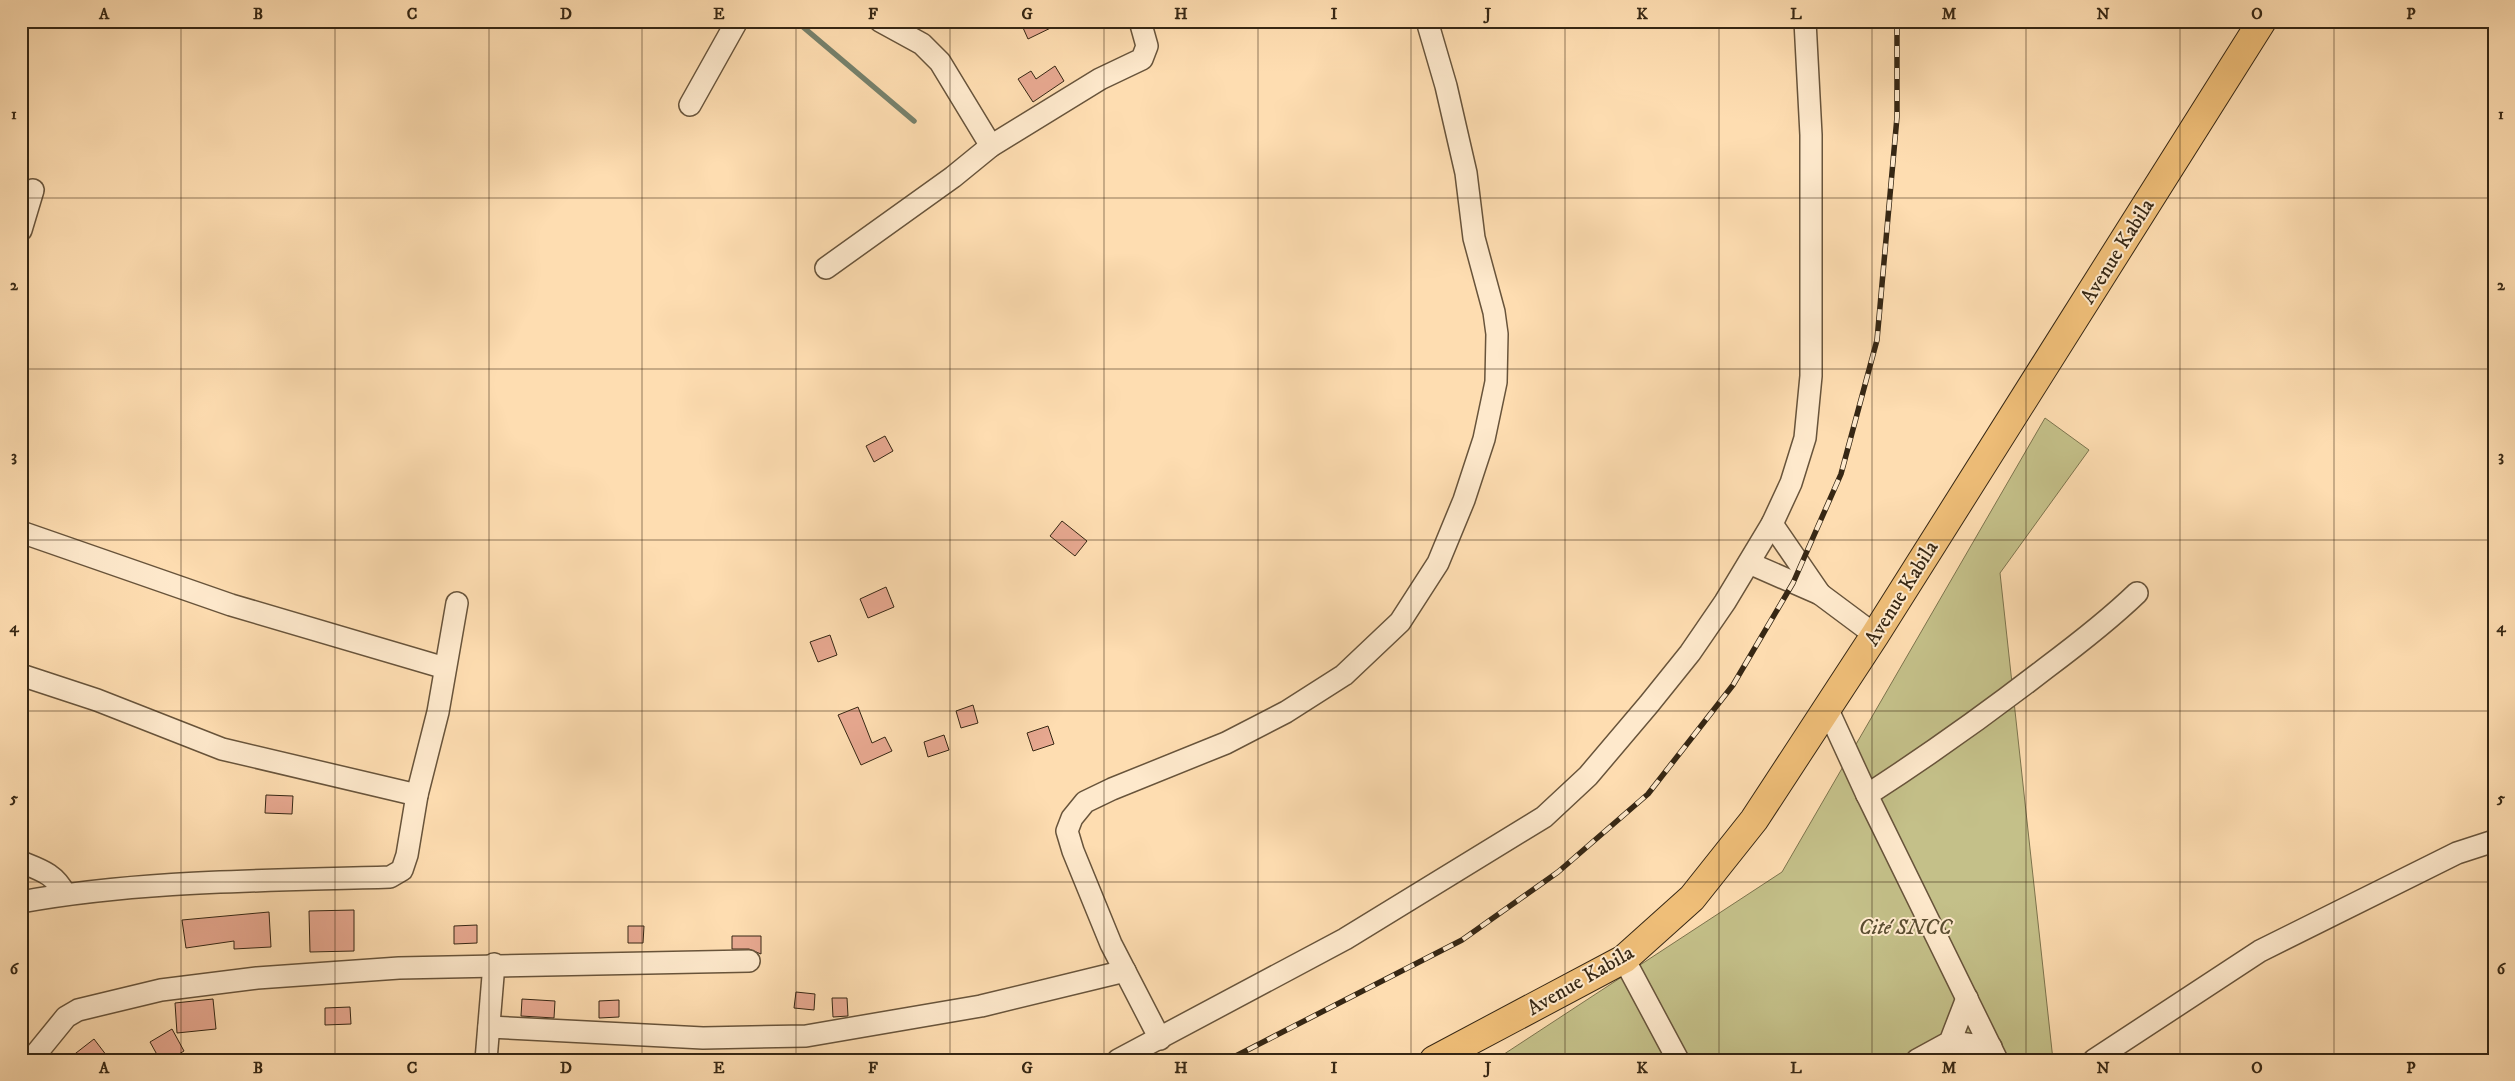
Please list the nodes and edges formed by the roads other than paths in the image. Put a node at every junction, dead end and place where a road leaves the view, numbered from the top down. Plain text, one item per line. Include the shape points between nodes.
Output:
1 (736, 21) edge
2 (880, 21) edge
3 (1140, 21) edge
4 (1427, 21) edge
5 (1805, 21) edge
6 (2262, 21) edge
7 (690, 105) dead end
8 (991, 146) junction
9 (33, 190) dead end
10 (21, 230) edge
11 (826, 268) dead end
12 (1772, 524) junction
13 (21, 532) edge
14 (1749, 563) junction
15 (2137, 593) dead end
16 (1820, 594) junction
17 (457, 602) dead end
18 (1875, 635) junction
19 (445, 668) junction
20 (21, 675) edge
21 (1827, 708) junction
22 (417, 795) junction
23 (1867, 795) junction
24 (2494, 841) edge
25 (21, 862) edge
26 (65, 894) junction
27 (21, 902) edge
28 (1624, 959) junction
29 (750, 961) dead end
30 (494, 964) junction
31 (1125, 971) junction
32 (1967, 998) junction
33 (489, 1027) junction
34 (1160, 1039) junction
35 (1950, 1042) junction
36 (1994, 1054) edge
37 (32, 1060) edge
38 (486, 1060) edge
39 (1118, 1060) edge
40 (1434, 1060) edge
41 (1678, 1060) edge
42 (1918, 1060) edge
43 (2094, 1060) edge

1 - 7 street
2 - 8 street via 922,44 940,62
3 - 8 street via 1147,46 1142,59 1100,79
4 - 31 street via 1466,173 1474,238 1497,334 1496,382 1484,439 1438,563 1400,622 1344,675 1286,712 1226,743 1085,802 1072,818 1067,831 1073,851
5 - 12 street via 1811,135 1810,376 1804,438 1791,483
6 - 18 highway, Avenue Kabila
8 - 11 street
9 - 10 street
12 - 14 street
12 - 16 street
13 - 19 street via 231,605
14 - 16 street
14 - 34 street via 1690,653 1588,776 1544,816 1345,939
15 - 23 street via 2110,619 1952,740
16 - 18 street
17 - 19 street
18 - 21 highway, Avenue Kabila
19 - 22 street via 438,712
20 - 22 street via 97,700 222,749
21 - 23 street
21 - 28 highway, Avenue Kabila via 1754,820 1692,898
22 - 26 street via 405,864 402,870 390,877 202,883
23 - 32 street
24 - 43 street via 2456,853 2260,951
25 - 26 street via 47,872 58,881
26 - 27 street
28 - 40 highway, Avenue Kabila
28 - 41 street
29 - 30 street
30 - 33 street
30 - 37 street via 310,974 161,990 78,1010 66,1017
31 - 33 street via 981,1006 806,1036 703,1038
31 - 34 street
32 - 35 street
32 - 36 street
33 - 38 street
34 - 39 street
35 - 36 street
35 - 42 street

